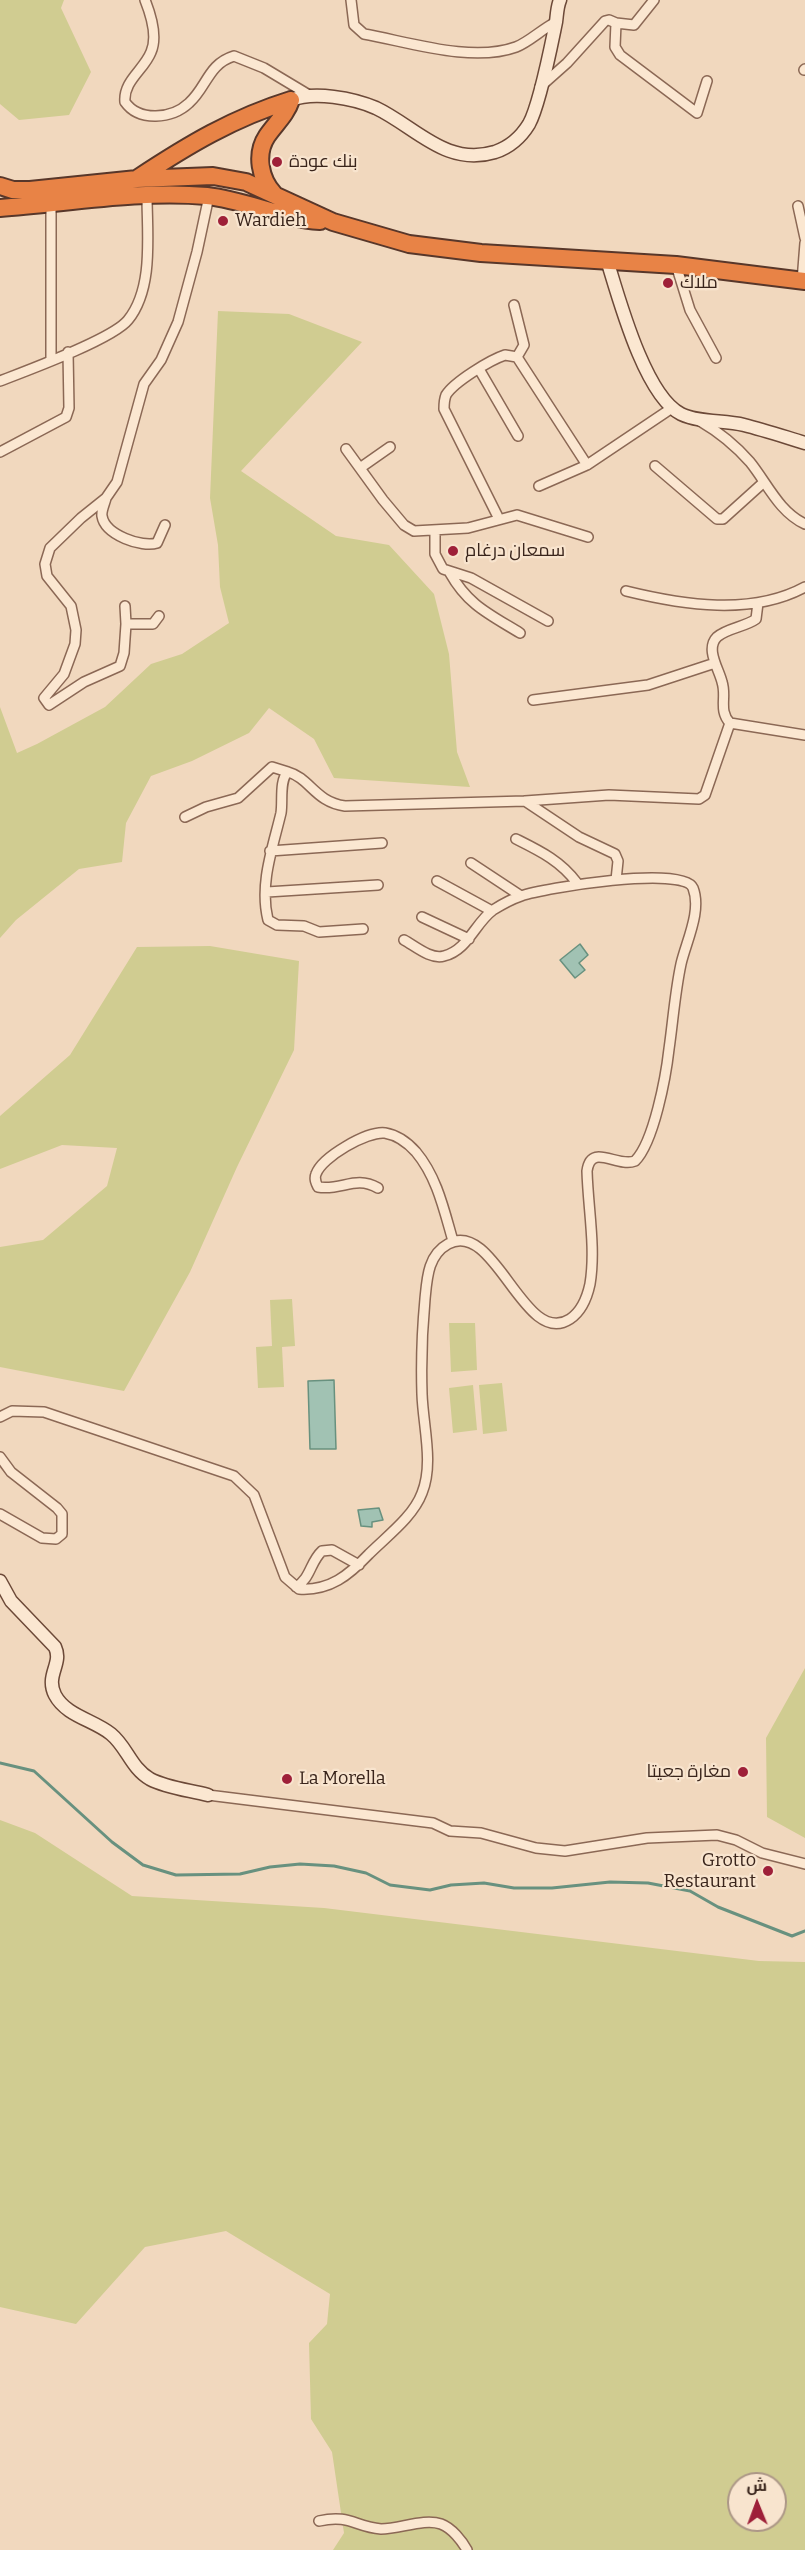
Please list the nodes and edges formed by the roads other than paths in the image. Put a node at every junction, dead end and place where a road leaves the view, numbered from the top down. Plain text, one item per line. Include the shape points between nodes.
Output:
1 (145, 0) edge
2 (351, 0) edge
3 (560, 0) edge
4 (654, 0) edge
5 (556, 22) junction
6 (616, 24) junction
7 (707, 81) dead end
8 (540, 87) junction
9 (309, 95) junction
10 (291, 100) junction
11 (260, 165) junction
12 (137, 179) junction
13 (246, 182) junction
14 (0, 186) edge
15 (274, 194) junction
16 (147, 196) junction
17 (209, 196) junction
18 (51, 204) junction
19 (798, 206) dead end
20 (0, 208) edge
21 (333, 222) junction
22 (805, 240) edge
23 (607, 260) junction
24 (676, 265) junction
25 (804, 282) edge
26 (514, 305) dead end
27 (68, 352) junction
28 (517, 357) junction
29 (716, 358) dead end
30 (51, 360) junction
31 (478, 369) junction
32 (0, 381) edge
33 (672, 408) junction
34 (695, 419) junction
35 (518, 436) dead end
36 (805, 443) edge
37 (390, 447) dead end
38 (346, 449) dead end
39 (0, 452) edge
40 (587, 465) junction
41 (655, 466) dead end
42 (360, 468) junction
43 (764, 482) junction
44 (539, 486) dead end
45 (106, 498) junction
46 (499, 519) junction
47 (805, 524) edge
48 (165, 525) dead end
49 (435, 531) junction
50 (588, 537) dead end
51 (450, 573) junction
52 (805, 587) edge
53 (626, 591) dead end
54 (758, 603) junction
55 (125, 606) dead end
56 (159, 616) dead end
57 (548, 621) dead end
58 (126, 624) junction
59 (520, 633) dead end
60 (715, 663) junction
61 (533, 700) dead end
62 (730, 723) junction
63 (805, 735) edge
64 (288, 772) junction
65 (525, 801) junction
66 (185, 817) dead end
67 (516, 839) dead end
68 (382, 843) dead end
69 (270, 851) junction
70 (471, 863) dead end
71 (437, 880) dead end
72 (616, 880) junction
73 (577, 883) junction
74 (378, 885) dead end
75 (267, 892) junction
76 (521, 896) junction
77 (492, 911) junction
78 (422, 917) dead end
79 (363, 929) dead end
80 (469, 939) junction
81 (404, 940) dead end
82 (378, 1188) dead end
83 (453, 1241) junction
84 (0, 1417) edge
85 (0, 1457) edge
86 (0, 1514) edge
87 (359, 1565) junction
88 (0, 1581) edge
89 (296, 1587) junction
90 (208, 1795) joint
91 (805, 1864) edge
92 (319, 2521) dead end
93 (467, 2550) edge

1 - 9 street via 152,21 153,46 124,96 129,108 138,114 162,115 185,106 216,64 234,56 264,68
2 - 5 street via 354,25 363,34 453,51 484,53 516,47
3 - 5 street
4 - 6 street via 634,25
5 - 8 street
6 - 7 street via 617,51 697,112
6 - 8 street via 605,21
8 - 9 street via 530,123 514,142 503,149 471,156 434,145 374,107
9 - 10 street
10 - 11 highway via 266,138
10 - 12 highway via 249,114 204,136
11 - 13 highway
11 - 15 highway via 262,177
12 - 13 highway via 213,176
12 - 14 highway via 30,190
13 - 15 highway
13 - 17 highway
15 - 21 highway
16 - 17 highway
16 - 18 highway
16 - 27 street via 144,284 133,311 118,328
17 - 21 highway via 306,220
17 - 45 street via 176,328 144,384 120,474
18 - 20 highway
18 - 30 street
19 - 22 street
21 - 23 highway via 427,247
22 - 25 street
23 - 24 highway
23 - 33 street via 653,384
24 - 25 highway
24 - 29 street via 690,310
26 - 28 street via 524,345
27 - 30 street
27 - 39 street via 66,417
28 - 31 street via 505,355
28 - 40 street
30 - 32 street
31 - 35 street
31 - 46 street via 451,390 444,410
33 - 34 street
33 - 40 street
34 - 36 street via 744,425
34 - 43 street via 719,432
37 - 42 street
38 - 42 street
40 - 44 street
41 - 43 street via 717,519 723,519
42 - 49 street via 404,525 420,532
43 - 47 street via 788,513
45 - 48 street via 101,515 118,536 151,545 157,543
45 - 58 street via 50,548 47,558 47,576 71,606 76,630 64,674 44,698 49,705 84,681 120,666
46 - 49 street via 468,528
46 - 50 street via 517,515
49 - 51 street via 436,559
51 - 57 street via 471,578
51 - 59 street via 460,592 471,602
52 - 54 street via 780,599
53 - 54 street via 705,604
54 - 60 street via 756,619 715,639
55 - 58 street
56 - 58 street via 153,624
60 - 61 street via 648,685
60 - 62 street via 723,684 723,712
62 - 63 street
62 - 65 street via 705,795 699,799 609,795
64 - 65 street via 333,805
64 - 66 street via 272,767 238,798
64 - 69 street
65 - 72 street via 579,837 615,854
67 - 73 street via 562,865
68 - 69 street
69 - 75 street
70 - 76 street
71 - 77 street
72 - 73 street
72 - 83 street via 686,881 693,887 695,905 679,975 663,1092 649,1133 635,1161 600,1156 588,1165 592,1266 583,1307 567,1320 544,1320 479,1247
73 - 76 street
74 - 75 street
75 - 79 street via 267,915 272,923 304,926 318,932
76 - 77 street
77 - 80 street
78 - 80 street
80 - 81 street via 455,952 441,957
82 - 83 street via 365,1182 318,1187 316,1175 329,1159 359,1139 378,1133 399,1138 415,1150 429,1172
83 - 87 street via 434,1254 425,1299 421,1365 427,1457 422,1494 412,1510
84 - 89 street via 12,1411 44,1412 234,1476 254,1495 285,1576
85 - 86 street via 11,1472 57,1508 62,1515 62,1534 56,1539 42,1538
87 - 89 street via 328,1585
87 - 89 street via 332,1550 322,1551 309,1575
88 - 90 street via 11,1601 55,1647 58,1657 51,1685 64,1707 113,1736 145,1776
90 - 91 street via 433,1822 450,1831 481,1833 565,1851 647,1838 717,1835 762,1853
92 - 93 street via 333,2517 351,2519 381,2529 440,2523

